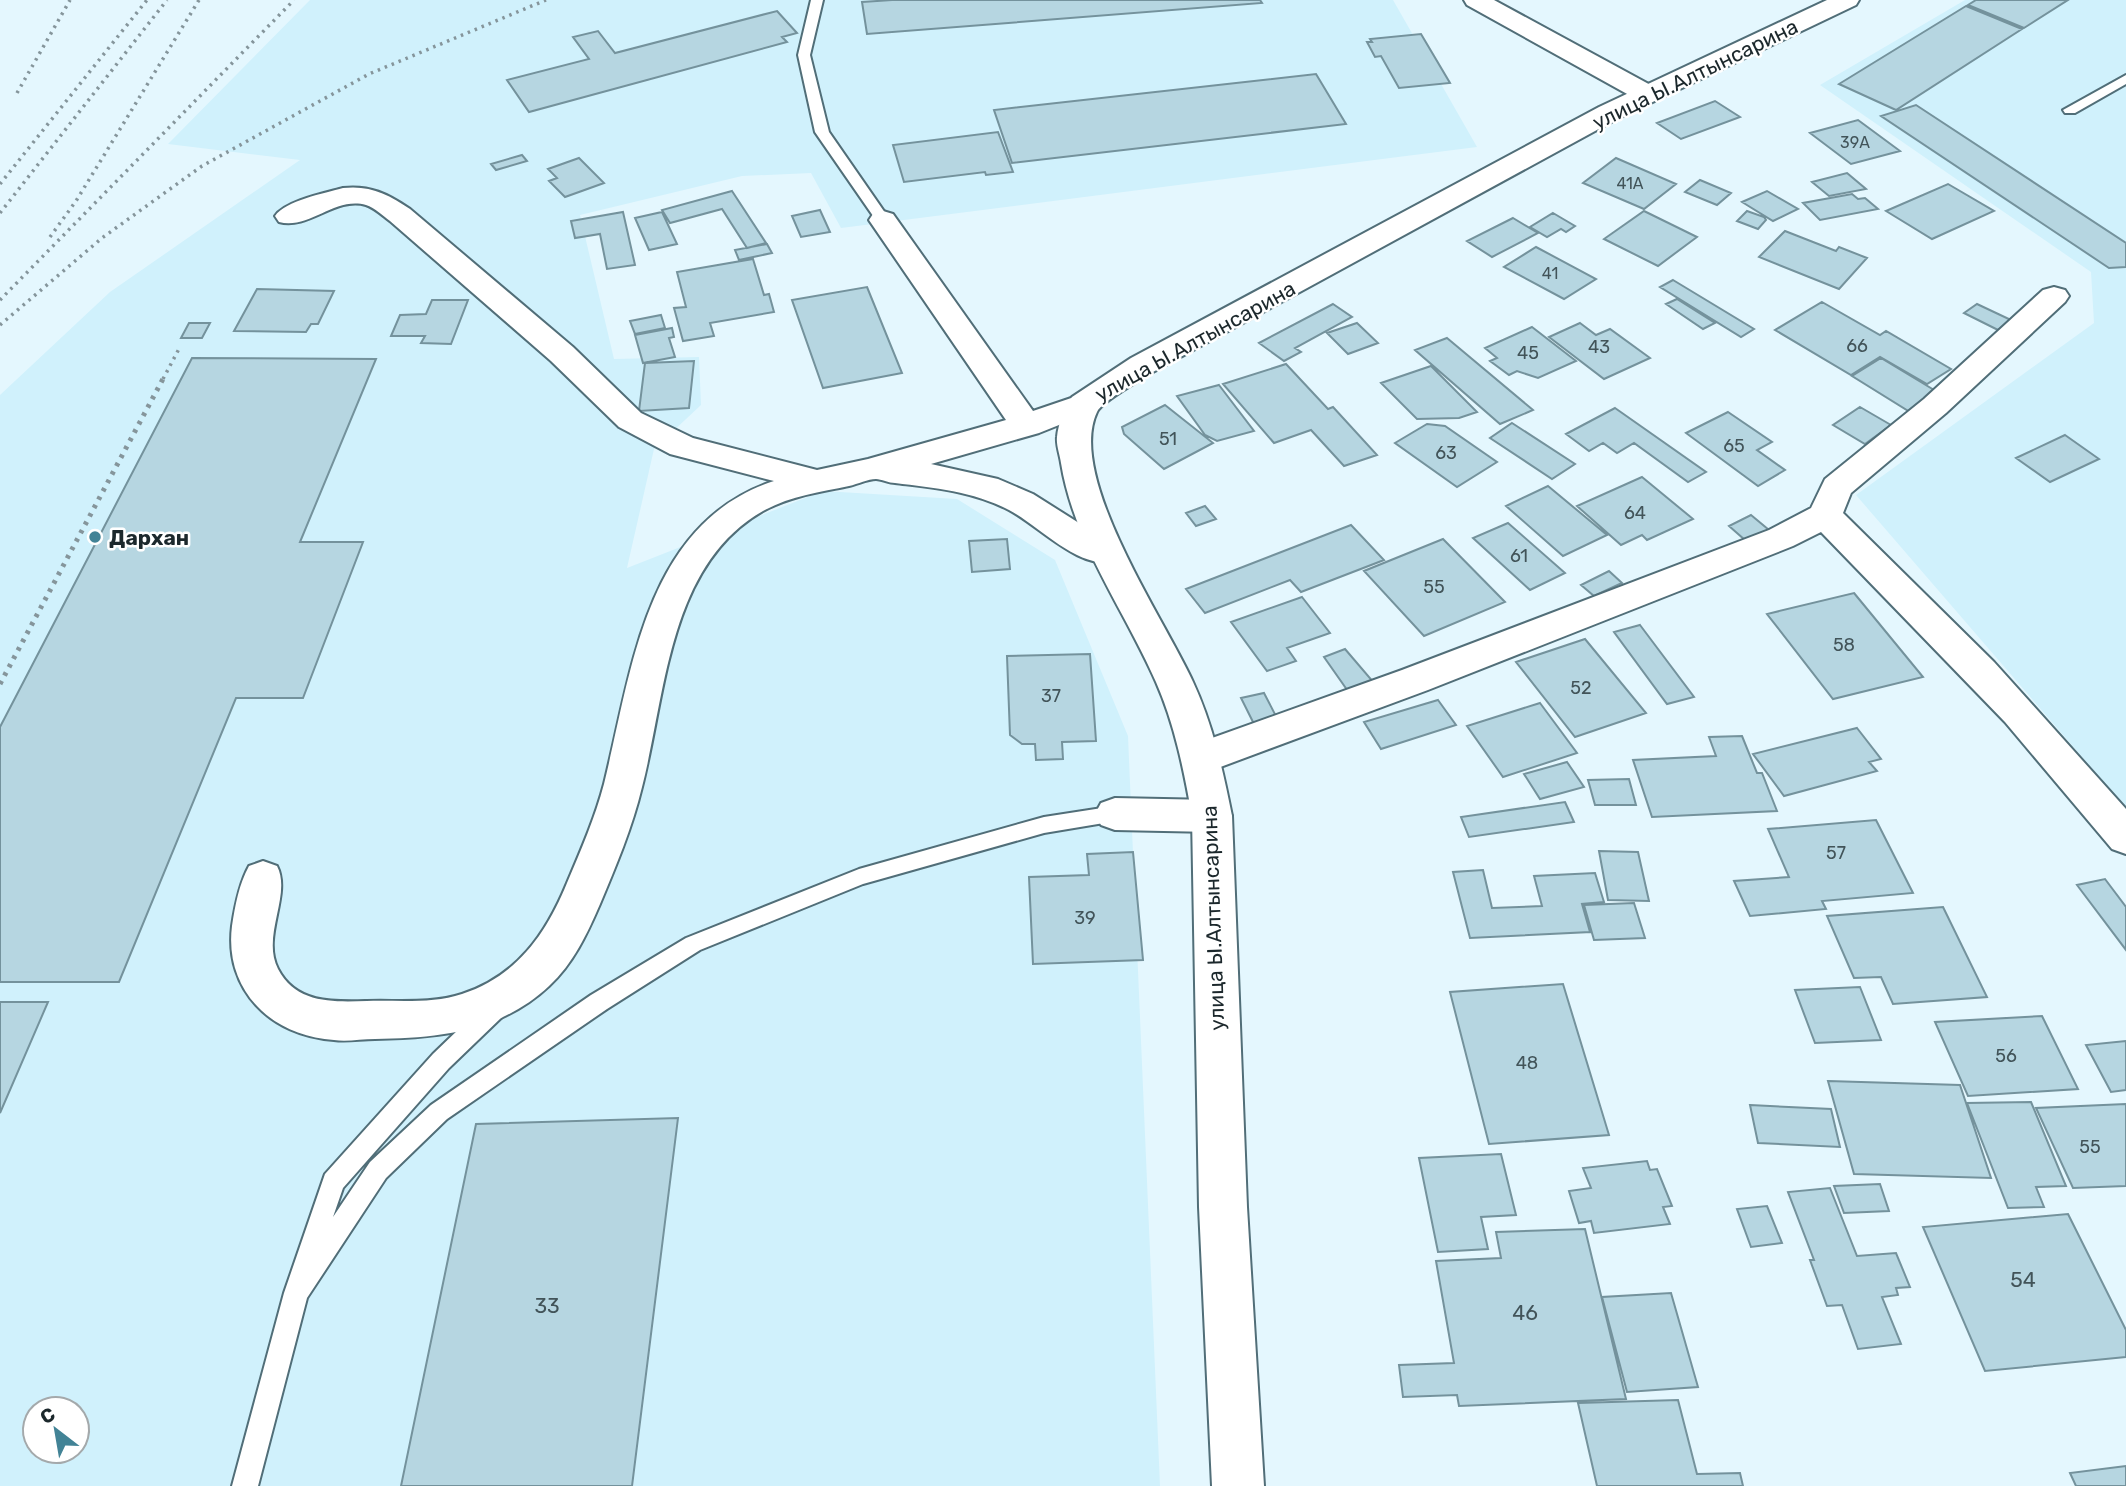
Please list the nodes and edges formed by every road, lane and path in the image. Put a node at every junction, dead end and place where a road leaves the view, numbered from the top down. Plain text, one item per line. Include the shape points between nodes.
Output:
1 (817, 0) edge
2 (1476, 0) edge
3 (1847, 0) edge
4 (2126, 79) edge
5 (1647, 94) junction
6 (2070, 110) dead end
7 (289, 216) dead end
8 (883, 220) joint
9 (2054, 296) dead end
10 (1083, 404) junction
11 (1027, 426) junction
12 (861, 471) junction
13 (812, 481) junction
14 (1825, 515) junction
15 (1107, 552) junction
16 (1201, 758) junction
17 (1115, 814) joint
18 (1212, 816) junction
19 (2126, 838) edge
20 (263, 878) dead end
21 (518, 986) junction
22 (296, 1293) junction
23 (245, 1486) edge
24 (1238, 1486) edge

1 - 8 lane via 804,55 822,132
2 - 5 street
3 - 5 street, улица Ы.Алтынсарина
4 - 6 lane
5 - 10 street, улица Ы.Алтынсарина via 1142,365
7 - 13 street via 331,200 376,199 562,354 630,420 682,446
8 - 11 street
9 - 14 street via 1935,406 1837,487
10 - 11 street
10 - 15 street, улица Ы.Алтынсарина via 1073,437 1077,469
11 - 12 street
12 - 13 street
12 - 15 street via 954,478 1035,510 1081,543
13 - 21 street via 742,508 693,555 657,639 612,824 567,932 546,963
14 - 16 street via 1782,538
14 - 19 street via 1956,644 2072,771
15 - 16 street, улица Ы.Алтынсарина via 1171,673
16 - 18 street, улица Ы.Алтынсарина
17 - 18 street
17 - 22 lane via 1044,825 859,877 693,944 439,1112 378,1170
18 - 24 street, улица Ы.Алтынсарина via 1223,1208
20 - 21 street via 249,939 271,995 291,1009 329,1021 418,1019 462,1013
21 - 22 lane via 441,1061 333,1182
22 - 23 lane

